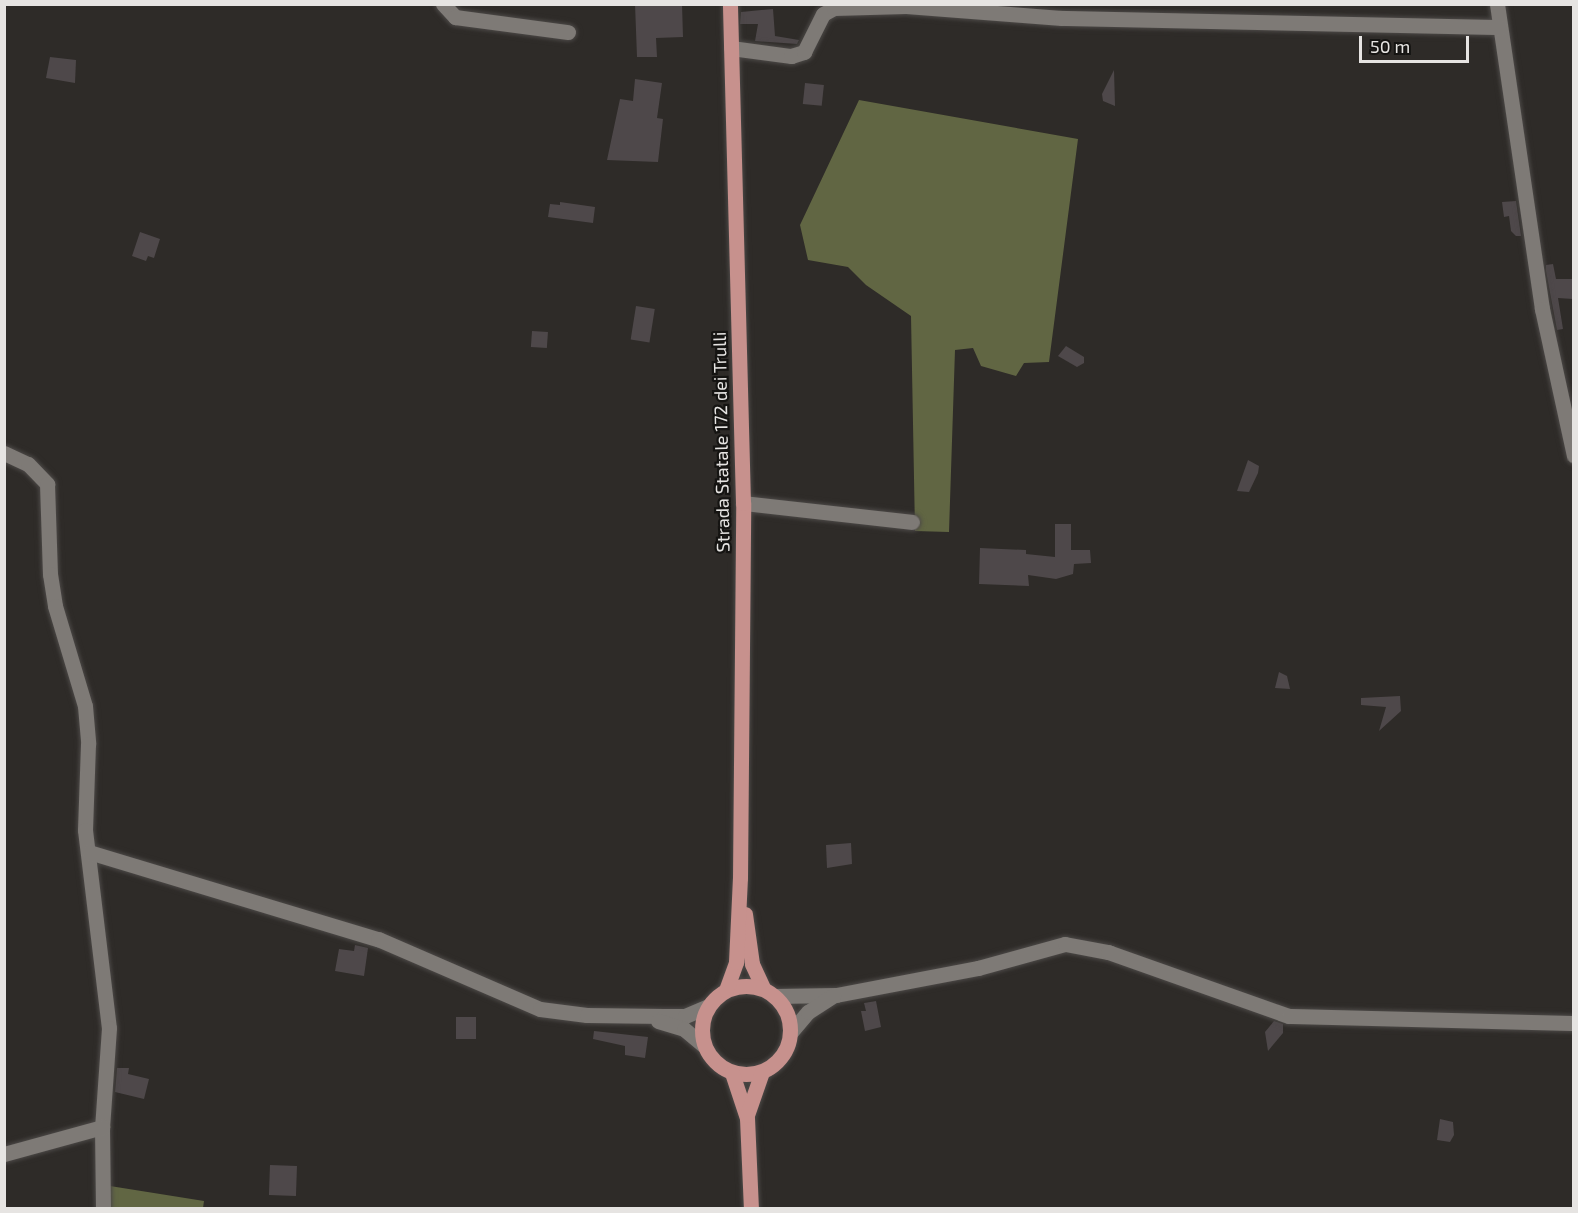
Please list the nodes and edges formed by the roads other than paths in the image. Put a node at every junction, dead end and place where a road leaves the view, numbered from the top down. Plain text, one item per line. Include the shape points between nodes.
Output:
1 (443, 4) edge
2 (730, 4) edge
3 (1497, 4) edge
4 (1500, 27) junction
5 (568, 32) dead end
6 (731, 48) junction
7 (4, 453) edge
8 (1574, 456) edge
9 (743, 503) junction
10 (912, 522) dead end
11 (89, 852) junction
12 (740, 878) junction
13 (726, 990) junction
14 (769, 992) junction
15 (836, 995) junction
16 (708, 1006) junction
17 (640, 1017) junction
18 (1574, 1023) edge
19 (791, 1032) junction
20 (703, 1045) junction
21 (762, 1072) junction
22 (732, 1073) junction
23 (747, 1118) junction
24 (102, 1127) junction
25 (4, 1154) edge
26 (103, 1209) edge
27 (751, 1209) edge

1 - 5 street via 455,17
2 - 6 main road, Strada Statale 172 dei Trulli
3 - 4 street
4 - 6 street via 1062,18 906,6 834,8 823,14 804,52 791,56
4 - 8 street via 1542,309
6 - 9 main road, Strada Statale 172 dei Trulli
7 - 11 street via 28,464 47,484 55,606 85,706 85,830
9 - 10 street
9 - 12 main road, Strada Statale 172 dei Trulli
11 - 17 street via 378,939 540,1009
11 - 24 street via 94,926 109,1028
12 - 13 main road, Strada Statale 172 dei Trulli via 736,962
12 - 14 main road, Strada Statale 172 dei Trulli via 752,964
13 - 14 main road via 739,986
13 - 16 main road, Strada Statale 172 dei Trulli
14 - 15 street
14 - 19 main road, Strada Statale 172 dei Trulli via 784,1007
15 - 18 street via 1074,945 1108,952 1289,1016
15 - 19 street via 808,1012
16 - 17 street via 685,1016
16 - 20 main road via 702,1019
17 - 20 street via 684,1029
19 - 21 main road via 780,1059
20 - 22 main road via 714,1061
21 - 22 main road
21 - 23 main road
22 - 23 main road
23 - 27 main road
24 - 25 street
24 - 26 street

